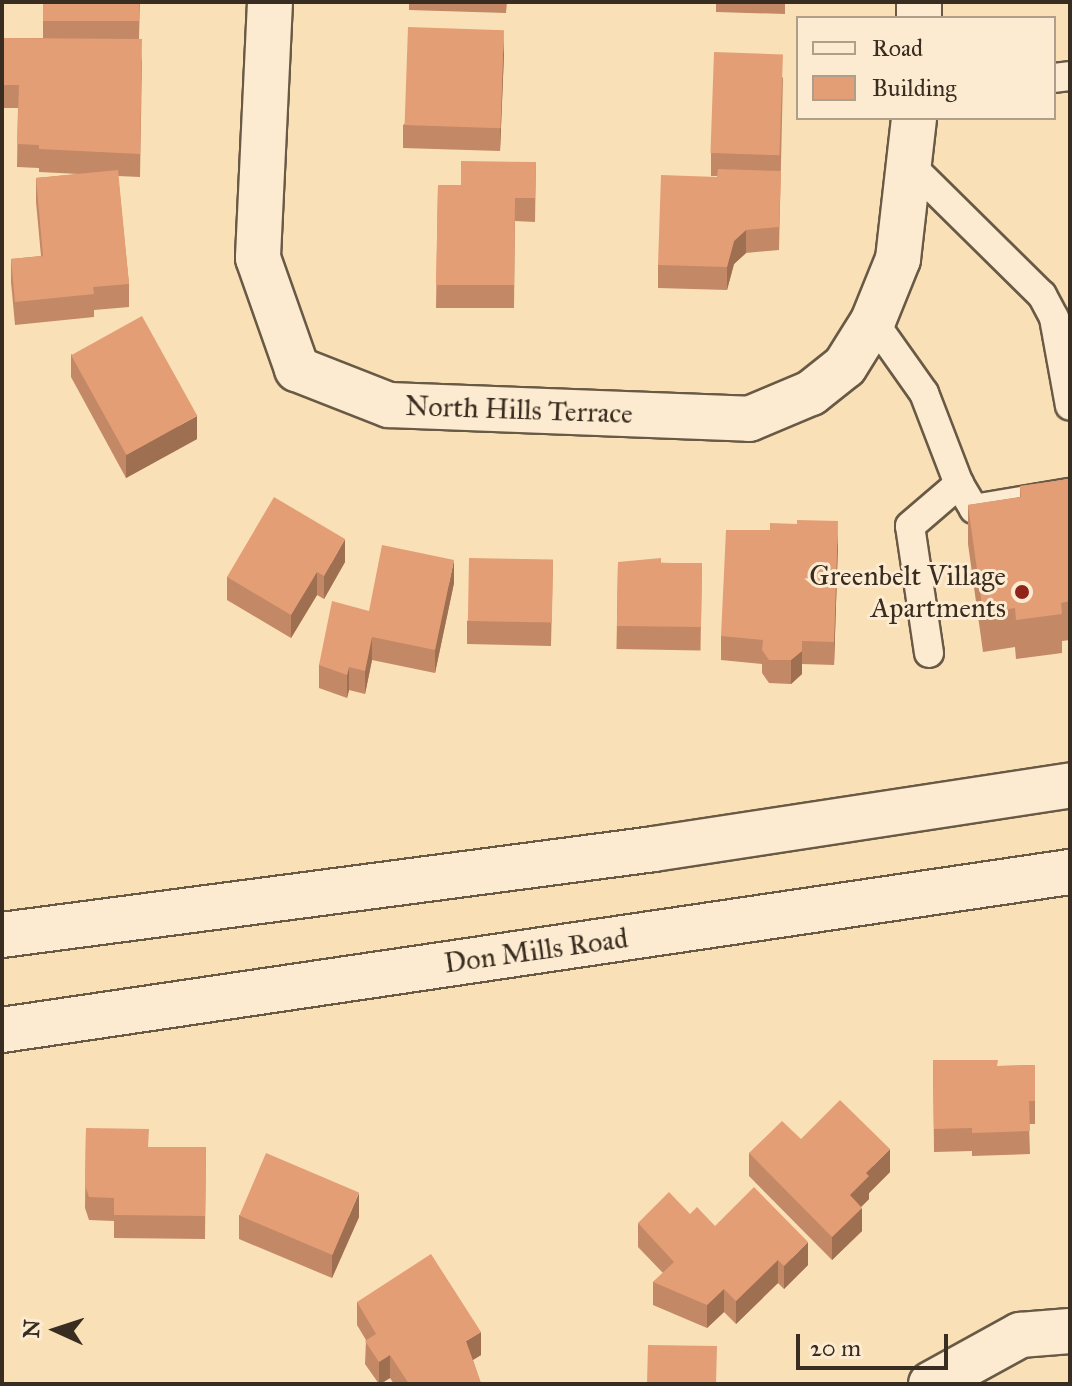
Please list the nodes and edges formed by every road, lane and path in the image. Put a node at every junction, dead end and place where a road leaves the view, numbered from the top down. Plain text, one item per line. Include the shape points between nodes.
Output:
1 (270, 2) edge
2 (914, 120) edge
3 (911, 166) junction
4 (873, 321) junction
5 (1070, 406) edge
6 (959, 484) junction
7 (1070, 493) edge
8 (929, 653) dead end
9 (1070, 785) edge
10 (1070, 872) edge
11 (2, 935) edge
12 (2, 1030) edge
13 (1070, 1331) edge
14 (931, 1384) edge

1 - 4 main road, North Hills Terrace via 258,258 297,369 389,405 749,419 811,393 845,366
2 - 3 main road, North Hills Terrace
3 - 4 main road, North Hills Terrace via 898,259
3 - 5 lane via 1042,295 1054,318
4 - 6 lane via 924,393
6 - 7 lane via 974,509
6 - 8 lane via 910,526
9 - 11 main road via 654,849
10 - 12 main road, Don Mills Road
13 - 14 main road via 1020,1335

